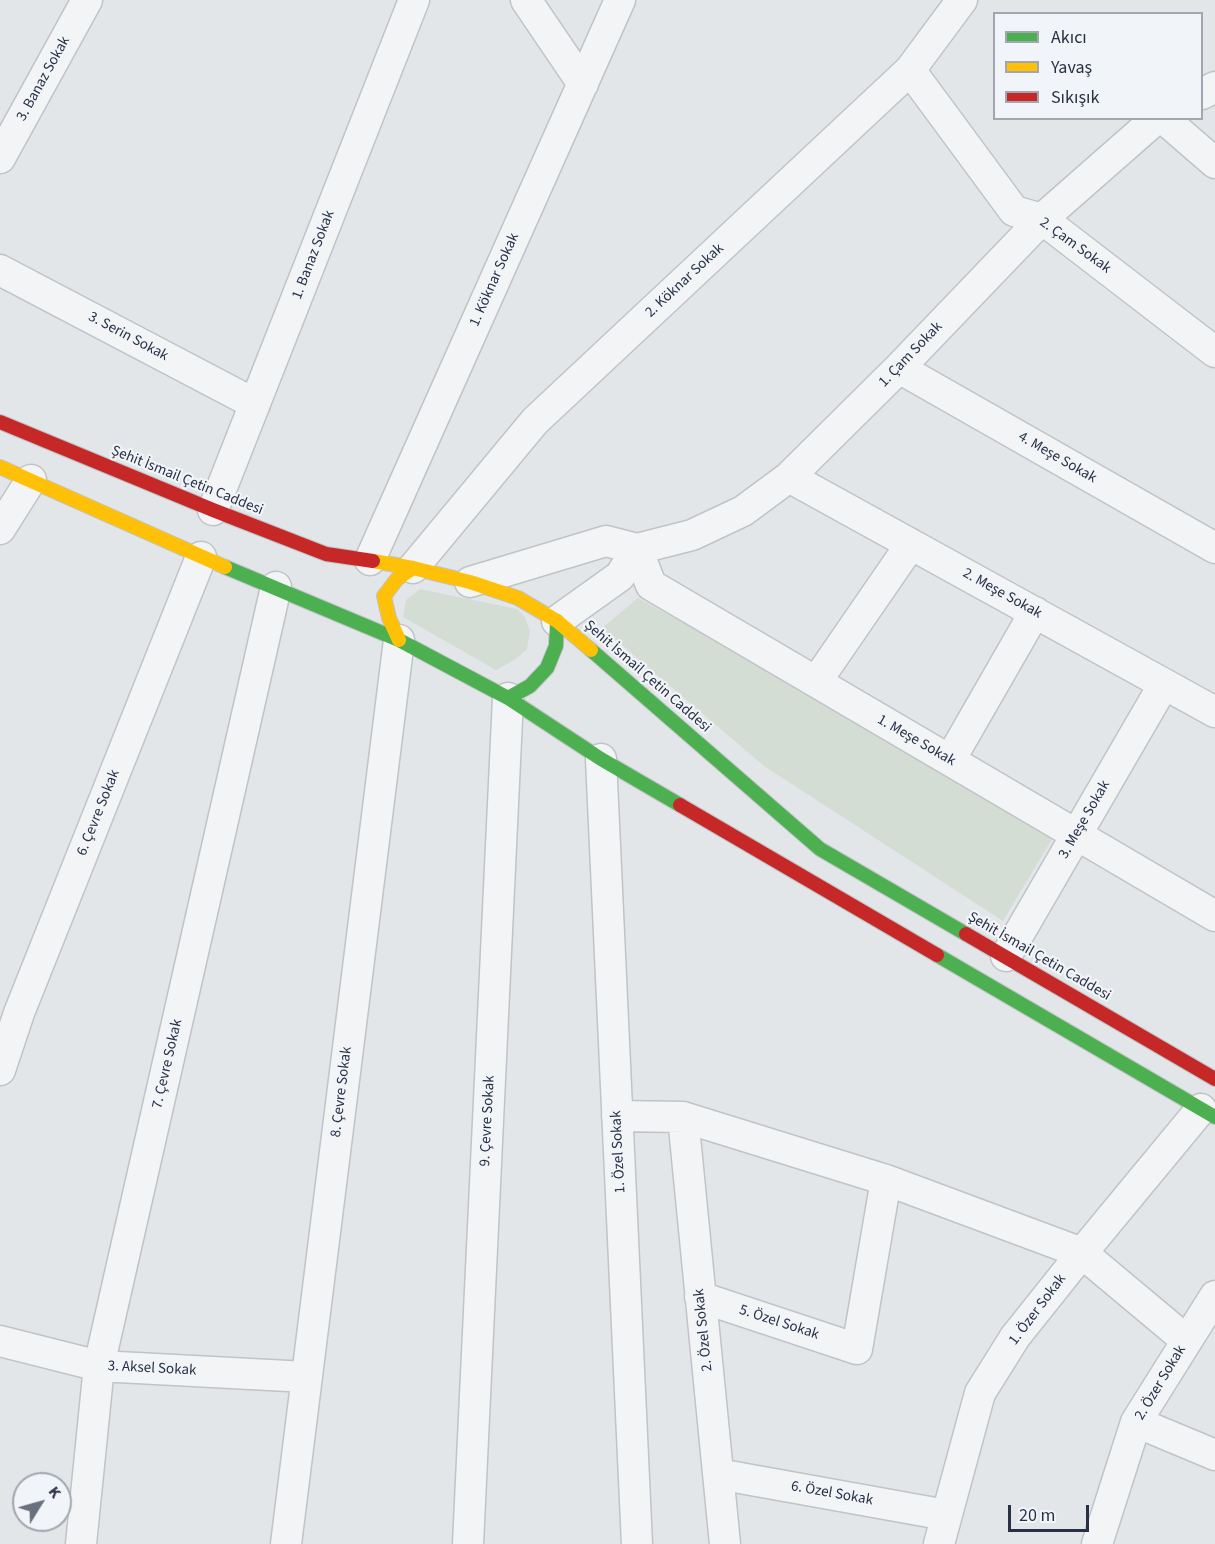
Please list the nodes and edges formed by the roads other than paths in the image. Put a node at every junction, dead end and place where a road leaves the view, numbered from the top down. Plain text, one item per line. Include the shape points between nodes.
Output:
1 (87, 0) edge
2 (414, 0) edge
3 (525, 0) edge
4 (620, 0) edge
5 (962, 0) edge
6 (910, 70) junction
7 (583, 84) junction
8 (1155, 120) edge
9 (1165, 120) edge
10 (0, 158) edge
11 (1215, 163) edge
12 (1042, 219) junction
13 (0, 270) edge
14 (1215, 352) edge
15 (900, 368) junction
16 (255, 404) junction
17 (0, 422) edge
18 (0, 467) edge
19 (789, 477) junction
20 (31, 480) junction
21 (213, 510) junction
22 (0, 529) edge
23 (911, 544) junction
24 (1215, 548) edge
25 (637, 549) junction
26 (201, 557) junction
27 (370, 560) junction
28 (413, 568) junction
29 (470, 582) junction
30 (276, 587) junction
31 (1035, 612) junction
32 (557, 621) junction
33 (399, 640) junction
34 (816, 682) junction
35 (1164, 684) junction
36 (508, 698) junction
37 (1215, 712) edge
38 (601, 759) junction
39 (950, 760) junction
40 (1076, 834) junction
41 (1215, 916) edge
42 (1006, 956) junction
43 (9, 1006) edge
44 (0, 1070) edge
45 (1215, 1079) edge
46 (1208, 1113) edge
47 (617, 1116) junction
48 (682, 1116) junction
49 (886, 1180) junction
50 (1082, 1252) junction
51 (1215, 1296) edge
52 (700, 1297) junction
53 (1186, 1340) junction
54 (0, 1341) edge
55 (99, 1366) junction
56 (307, 1377) junction
57 (1136, 1422) junction
58 (1215, 1455) edge
59 (718, 1474) junction
60 (946, 1515) junction
61 (81, 1544) edge
62 (286, 1544) edge
63 (468, 1544) edge
64 (637, 1544) edge
65 (725, 1544) edge
66 (939, 1544) edge
67 (1097, 1544) edge

1 - 10 street, 3. Banaz Sokak
2 - 16 street, 1. Banaz Sokak
3 - 7 street
4 - 7 street, 1. Köknar Sokak
5 - 6 street, 2. Köknar Sokak
6 - 12 street, 2. Çam Sokak via 1014,212
6 - 28 street, 2. Köknar Sokak via 535,421
7 - 27 street, 1. Köknar Sokak
8 - 12 street, 1. Çam Sokak
9 - 11 street
12 - 14 street, 2. Çam Sokak
12 - 15 street, 1. Çam Sokak
13 - 16 street, 3. Serin Sokak
15 - 19 street, 1. Çam Sokak
15 - 24 street, 4. Meşe Sokak
16 - 21 street, 1. Banaz Sokak
17 - 21 street, Şehit İsmail Çetin Caddesi
18 - 20 street
19 - 23 street, 2. Meşe Sokak
19 - 25 street, 1. Çam Sokak via 733,516 692,535
20 - 22 street
20 - 26 street
21 - 27 street, Şehit İsmail Çetin Caddesi via 327,554
23 - 31 street, 2. Meşe Sokak
23 - 34 street
25 - 29 street via 606,541
25 - 32 street via 620,576
25 - 34 street, 1. Meşe Sokak via 651,585
26 - 30 street
26 - 43 street, 6. Çevre Sokak
27 - 28 street, Şehit İsmail Çetin Caddesi
28 - 29 street, Şehit İsmail Çetin Caddesi
28 - 33 street via 397,579 384,596
29 - 32 street, Şehit İsmail Çetin Caddesi via 518,598
30 - 33 street
30 - 55 street, 7. Çevre Sokak
31 - 35 street, 2. Meşe Sokak
31 - 39 street
32 - 36 street via 556,646 547,668 530,686
32 - 42 street, Şehit İsmail Çetin Caddesi via 820,849
33 - 36 street
33 - 56 street, 8. Çevre Sokak
34 - 39 street, 1. Meşe Sokak
35 - 37 street, 2. Meşe Sokak
35 - 40 street, 3. Meşe Sokak
36 - 38 street
36 - 63 street, 9. Çevre Sokak
38 - 46 street
38 - 47 street, 1. Özel Sokak
39 - 40 street, 1. Meşe Sokak
40 - 41 street, 1. Meşe Sokak
40 - 42 street, 3. Meşe Sokak
42 - 45 street, Şehit İsmail Çetin Caddesi
43 - 44 street, 6. Çevre Sokak
46 - 50 street, 1. Özer Sokak
47 - 48 street
47 - 64 street, 1. Özel Sokak
48 - 49 street
48 - 52 street, 2. Özel Sokak
49 - 50 street
49 - 52 street, 5. Özel Sokak via 857,1349
50 - 53 street
50 - 60 street, 1. Özer Sokak via 1015,1337 980,1394
51 - 53 street, 2. Özer Sokak
52 - 59 street, 2. Özel Sokak
53 - 57 street, 2. Özer Sokak
54 - 55 street, 3. Aksel Sokak
55 - 56 street, 3. Aksel Sokak
55 - 61 street, 7. Çevre Sokak
56 - 62 street, 8. Çevre Sokak
57 - 58 street
57 - 67 street, 2. Özer Sokak
59 - 60 street, 6. Özel Sokak
59 - 65 street, 2. Özel Sokak
60 - 66 street, 1. Özer Sokak

